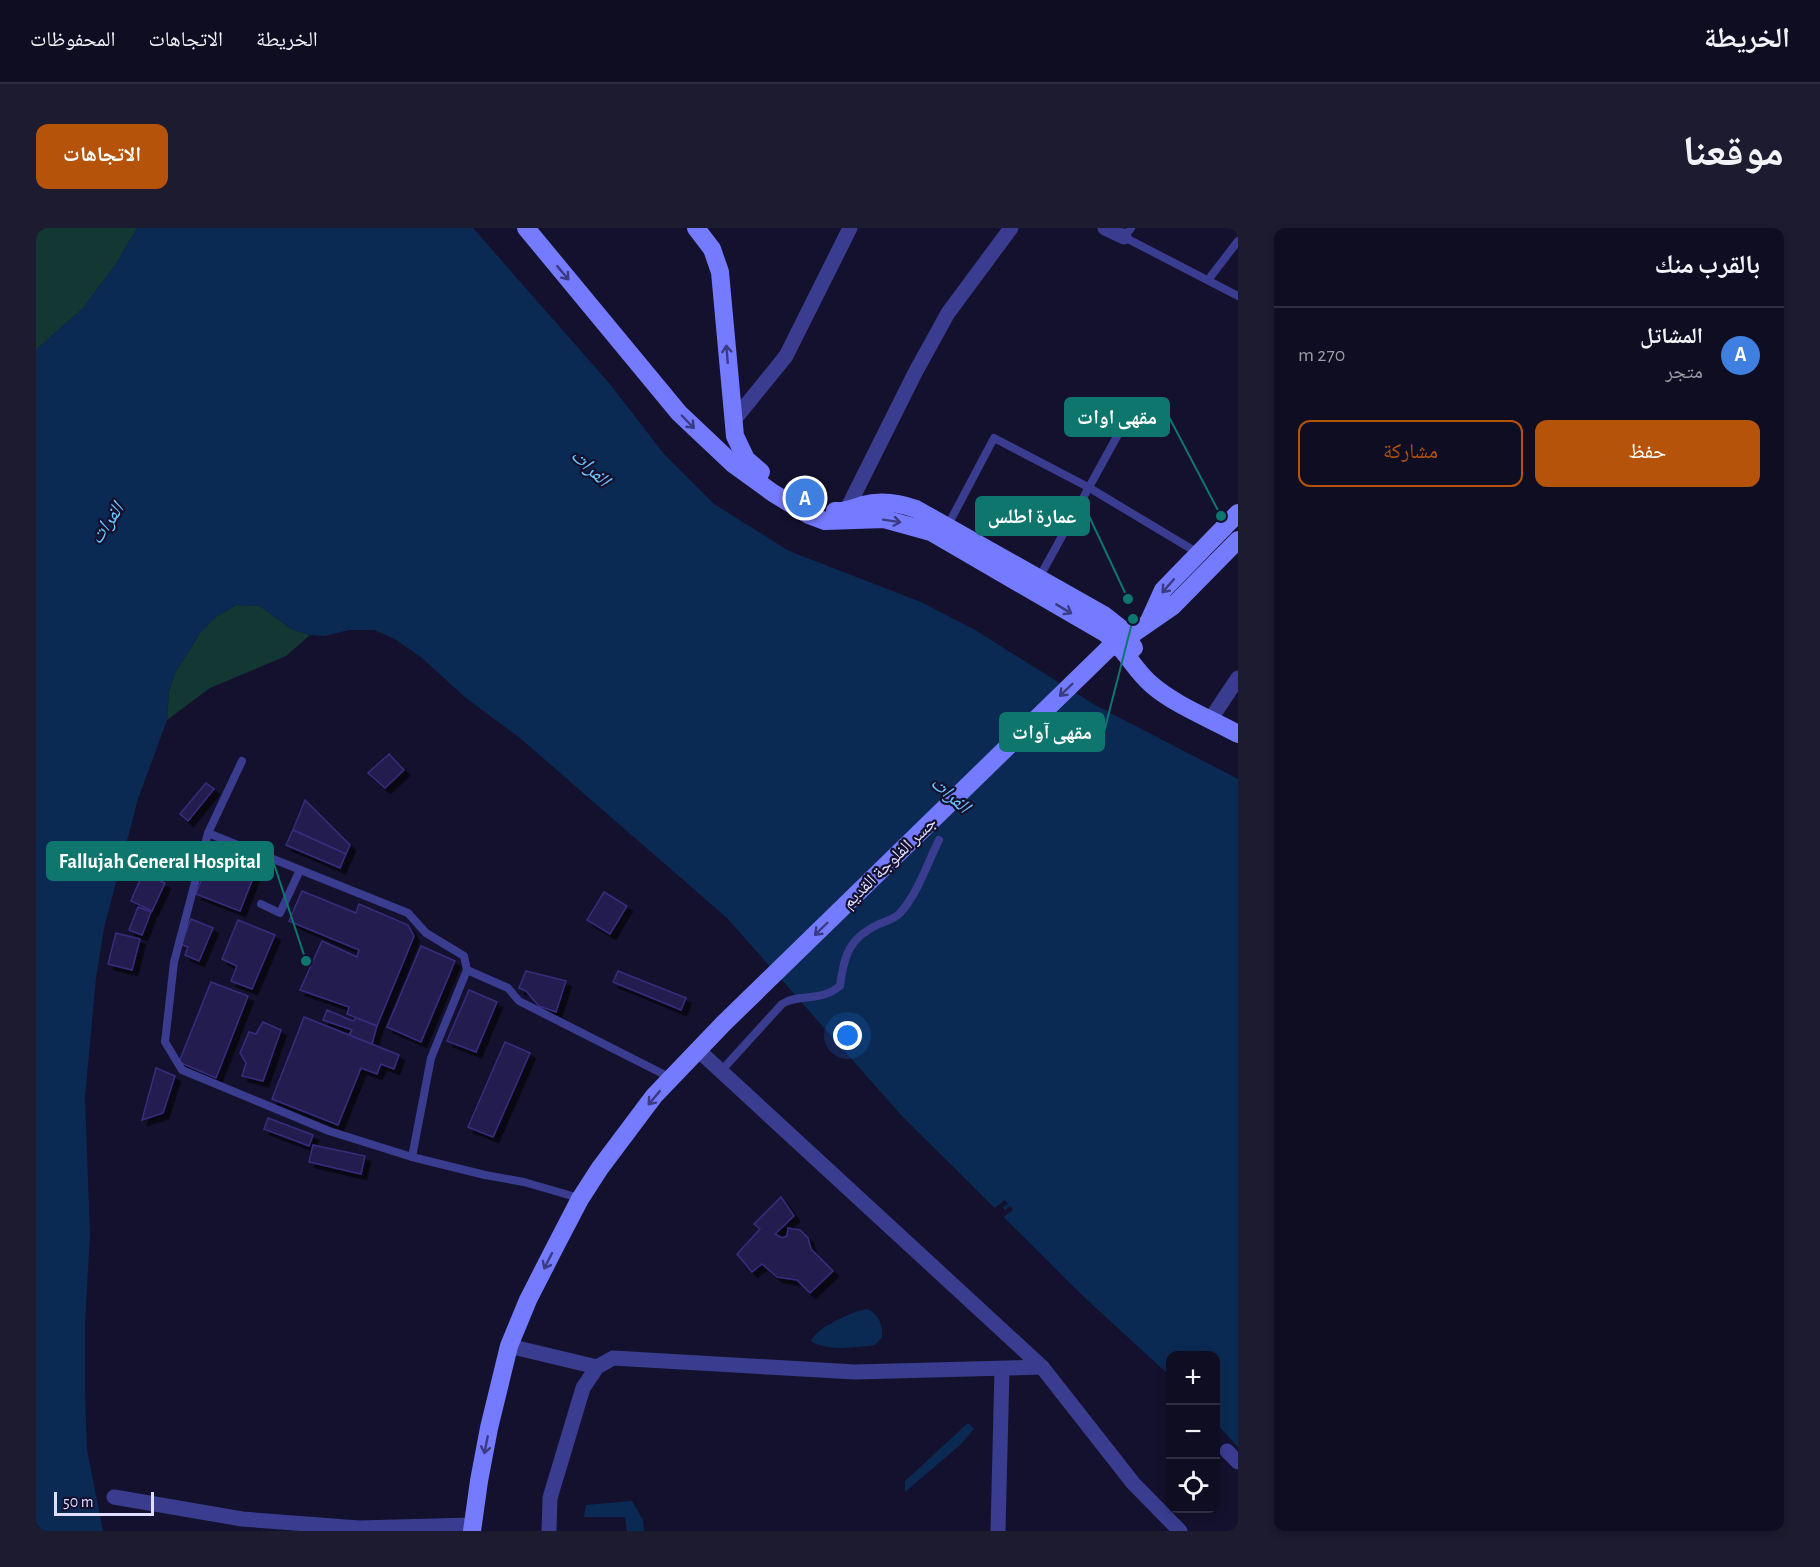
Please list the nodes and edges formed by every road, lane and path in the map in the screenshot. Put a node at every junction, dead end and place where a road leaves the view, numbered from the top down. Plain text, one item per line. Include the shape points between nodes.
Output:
1 (526, 228) edge
2 (696, 228) edge
3 (850, 228) edge
4 (1011, 228) edge
5 (1105, 228) edge
6 (1127, 232) edge
7 (1238, 242) edge
8 (1208, 280) junction
9 (1238, 296) edge
10 (1126, 420) dead end
11 (734, 424) junction
12 (710, 444) junction
13 (1088, 487) junction
14 (1238, 513) edge
15 (844, 516) junction
16 (947, 527) junction
17 (1238, 540) edge
18 (1199, 553) junction
19 (1039, 578) junction
20 (1149, 621) junction
21 (1118, 643) junction
22 (1238, 678) edge
23 (1216, 711) junction
24 (1238, 723) edge
25 (1238, 734) edge
26 (242, 761) dead end
27 (208, 833) junction
28 (939, 840) dead end
29 (300, 870) junction
30 (261, 904) dead end
31 (467, 970) junction
32 (698, 1050) junction
33 (721, 1071) junction
34 (671, 1078) junction
35 (412, 1157) junction
36 (580, 1199) junction
37 (509, 1346) junction
38 (597, 1367) junction
39 (1042, 1368) junction
40 (1002, 1369) junction
41 (1227, 1451) dead end
42 (1238, 1462) edge
43 (114, 1497) dead end
44 (472, 1528) edge
45 (549, 1531) edge
46 (998, 1531) edge
47 (1180, 1531) edge

1 -> 12 street
11 -> 2 street via 720,272 712,249
3 - 11 street via 786,356
4 - 15 street via 948,313
5 - 6 street
6 - 8 lane
7 - 8 lane
8 - 9 lane
10 - 13 lane
11 - 12 street via 723,439
11 - 15 street via 737,444 746,459 771,480 824,510
12 - 15 street via 808,515 825,521
13 - 16 lane via 994,438
13 - 18 lane
13 - 19 lane
14 - 18 street
15 - 16 street via 873,503 898,504
15 -> 21 street via 884,519 931,532
16 - 19 street
17 - 20 street, جسر الفلوجة القديم via 1173,606
18 -> 20 street via 1163,590
19 - 21 street via 1114,622
20 - 21 street, جسر الفلوجة القديم
21 - 23 street via 1155,677
21 - 25 street via 1157,690
21 -> 32 street, جسر الفلوجة القديم
22 - 23 street
23 - 24 street
26 - 27 lane
27 - 29 lane
27 - 35 lane via 174,962 165,1042 182,1070 329,1131
28 - 33 lane via 898,916 864,932 853,942 843,962 840,986 831,993 782,1004
29 - 30 lane via 280,913
29 - 31 lane via 408,913 426,933 464,956
31 - 34 lane via 508,988 519,1001
31 - 35 lane via 431,1058
32 - 33 street
32 - 34 street, جسر الفلوجة القديم
33 - 39 street
34 -> 36 street, جسر الفلوجة القديم
35 - 36 lane
36 -> 37 street, جسر الفلوجة القديم
37 - 38 street
37 -> 44 street, جسر الفلوجة القديم
38 - 40 street via 613,1358 855,1372
38 - 45 street via 583,1388 550,1498
39 - 40 street
39 - 47 street via 1133,1483
40 - 46 street
41 - 42 street
43 - 44 street via 242,1519 359,1528

